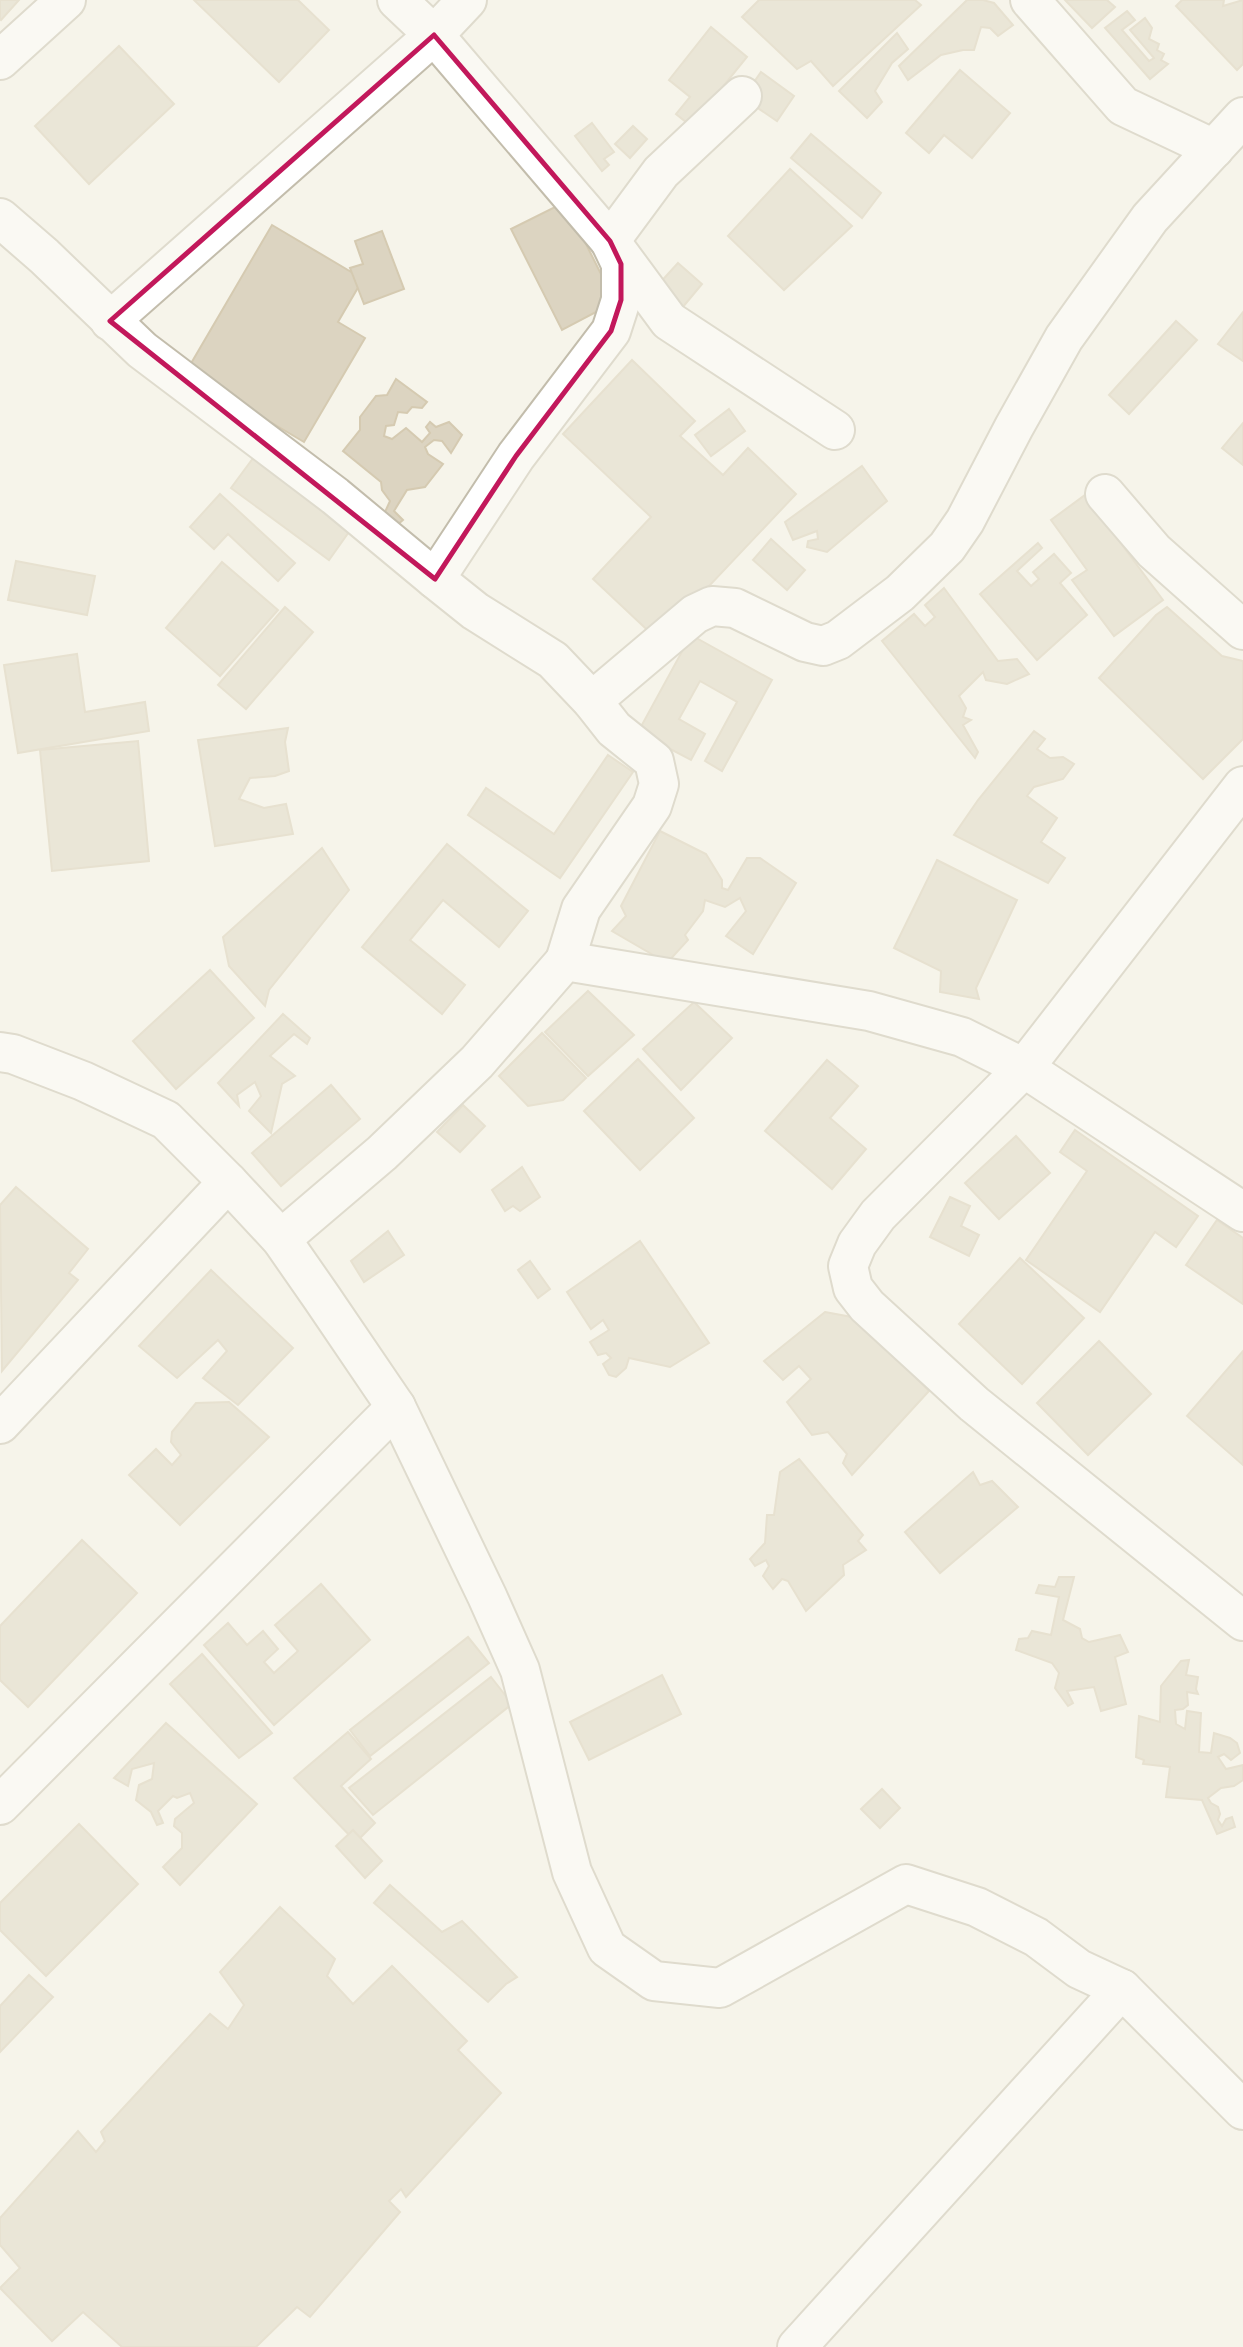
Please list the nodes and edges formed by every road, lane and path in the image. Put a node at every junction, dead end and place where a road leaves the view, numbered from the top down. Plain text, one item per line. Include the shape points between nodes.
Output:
1 (66, 0) edge
2 (397, 0) edge
3 (467, 0) edge
4 (1030, 0) edge
5 (433, 35) junction
6 (0, 60) edge
7 (742, 96) dead end
8 (1243, 117) edge
9 (1214, 149) junction
10 (0, 218) edge
11 (610, 241) junction
12 (110, 321) junction
13 (835, 430) dead end
14 (1105, 494) dead end
15 (435, 579) junction
16 (1243, 629) edge
17 (592, 701) junction
18 (1243, 786) edge
19 (565, 961) junction
20 (0, 1052) edge
21 (1024, 1068) junction
22 (228, 1182) junction
23 (1243, 1212) edge
24 (281, 1239) junction
25 (396, 1407) junction
26 (0, 1424) edge
27 (1243, 1621) edge
28 (0, 1805) edge
29 (1122, 1989) junction
30 (1243, 2110) edge
31 (797, 2347) edge

1 - 6 street
2 - 5 street
3 - 5 street
4 - 9 street via 1123,106
5 - 11 street
5 - 12 street
7 - 11 street via 661,172
8 - 9 street
9 - 17 street via 1150,218 1065,338 965,522 901,593 823,646 735,608 712,606 695,614
10 - 12 street
11 - 13 street via 669,321
11 - 15 street via 621,264 621,300 611,331 516,456
12 - 15 street
14 - 16 street via 1154,551
15 - 17 street via 475,611 554,660
17 - 19 street via 614,730 654,761 659,783 652,806 581,909
18 - 21 street
19 - 21 street via 869,1011 962,1037
19 - 24 street via 477,1062 382,1153
20 - 22 street via 83,1081 166,1119
21 - 23 street
21 - 27 street via 878,1215 848,1266 853,1288 974,1404
22 - 24 street
22 - 26 street
24 - 25 street
25 - 28 street
25 - 29 street via 520,1670 572,1872 607,1948 654,1981 720,1988 906,1884 977,1907 1036,1937 1079,1969
29 - 30 street
29 - 31 street

